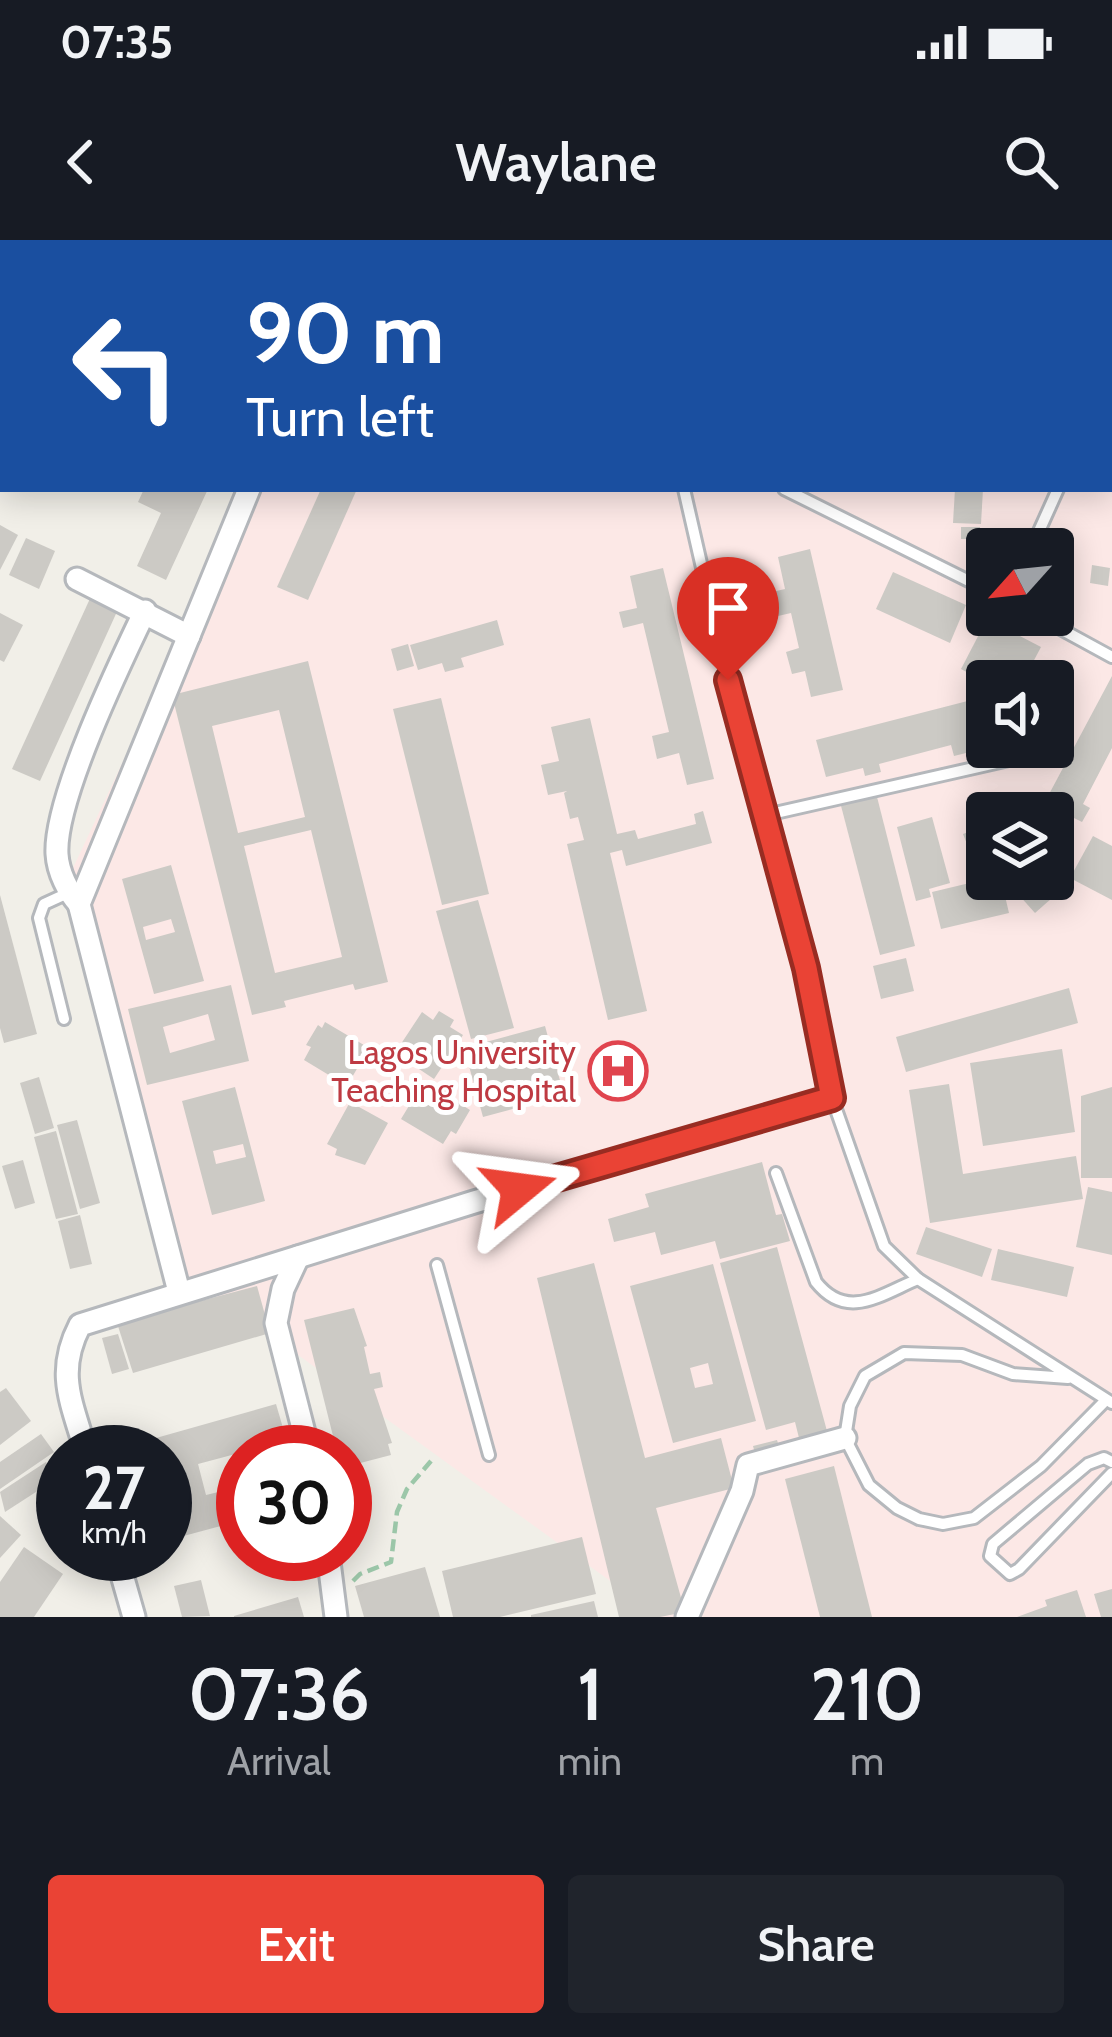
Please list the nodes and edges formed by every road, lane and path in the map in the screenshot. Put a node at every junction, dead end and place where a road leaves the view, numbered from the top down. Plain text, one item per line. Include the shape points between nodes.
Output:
1 (249, 492) edge
2 (685, 492) edge
3 (790, 492) edge
4 (1057, 492) edge
5 (1040, 528) edge
6 (77, 580) dead end
7 (966, 580) edge
8 (145, 611) junction
9 (189, 636) junction
10 (1074, 636) edge
11 (1112, 657) edge
12 (973, 768) edge
13 (762, 815) junction
14 (74, 898) junction
15 (64, 1018) dead end
16 (832, 1098) junction
17 (776, 1173) dead end
18 (298, 1257) junction
19 (437, 1265) dead end
20 (918, 1279) junction
21 (178, 1292) junction
22 (1073, 1379) junction
23 (1109, 1401) edge
24 (78, 1425) edge
25 (302, 1425) edge
26 (844, 1438) junction
27 (489, 1455) dead end
28 (431, 1461) dead end
29 (1112, 1462) edge
30 (1112, 1473) edge
31 (124, 1581) edge
32 (335, 1609) edge
33 (134, 1617) edge
34 (687, 1617) edge

1 - 9 street
2 - 13 lane
3 - 7 lane
4 - 5 lane
6 - 8 street
8 - 9 street
8 - 14 street via 66,803 57,854
9 - 14 street
10 - 11 lane
12 - 13 lane
13 - 16 lane
14 - 15 lane via 44,904 39,918
14 - 21 street
16 - 18 street
16 - 20 lane via 884,1246
17 - 20 lane via 827,1296 861,1302
18 - 21 street
18 - 25 street via 276,1323
19 - 27 lane
20 - 22 lane
21 - 24 street via 80,1324 65,1378
22 - 23 lane
22 - 26 lane via 1013,1374 962,1355 904,1353 866,1376
23 - 26 lane via 974,1518 943,1524 897,1508 869,1485
26 - 34 street via 748,1465
28 - 32 path via 397,1511 391,1562 359,1574
29 - 30 lane via 1088,1464 993,1544 990,1556 1010,1574 1018,1569
31 - 33 street

